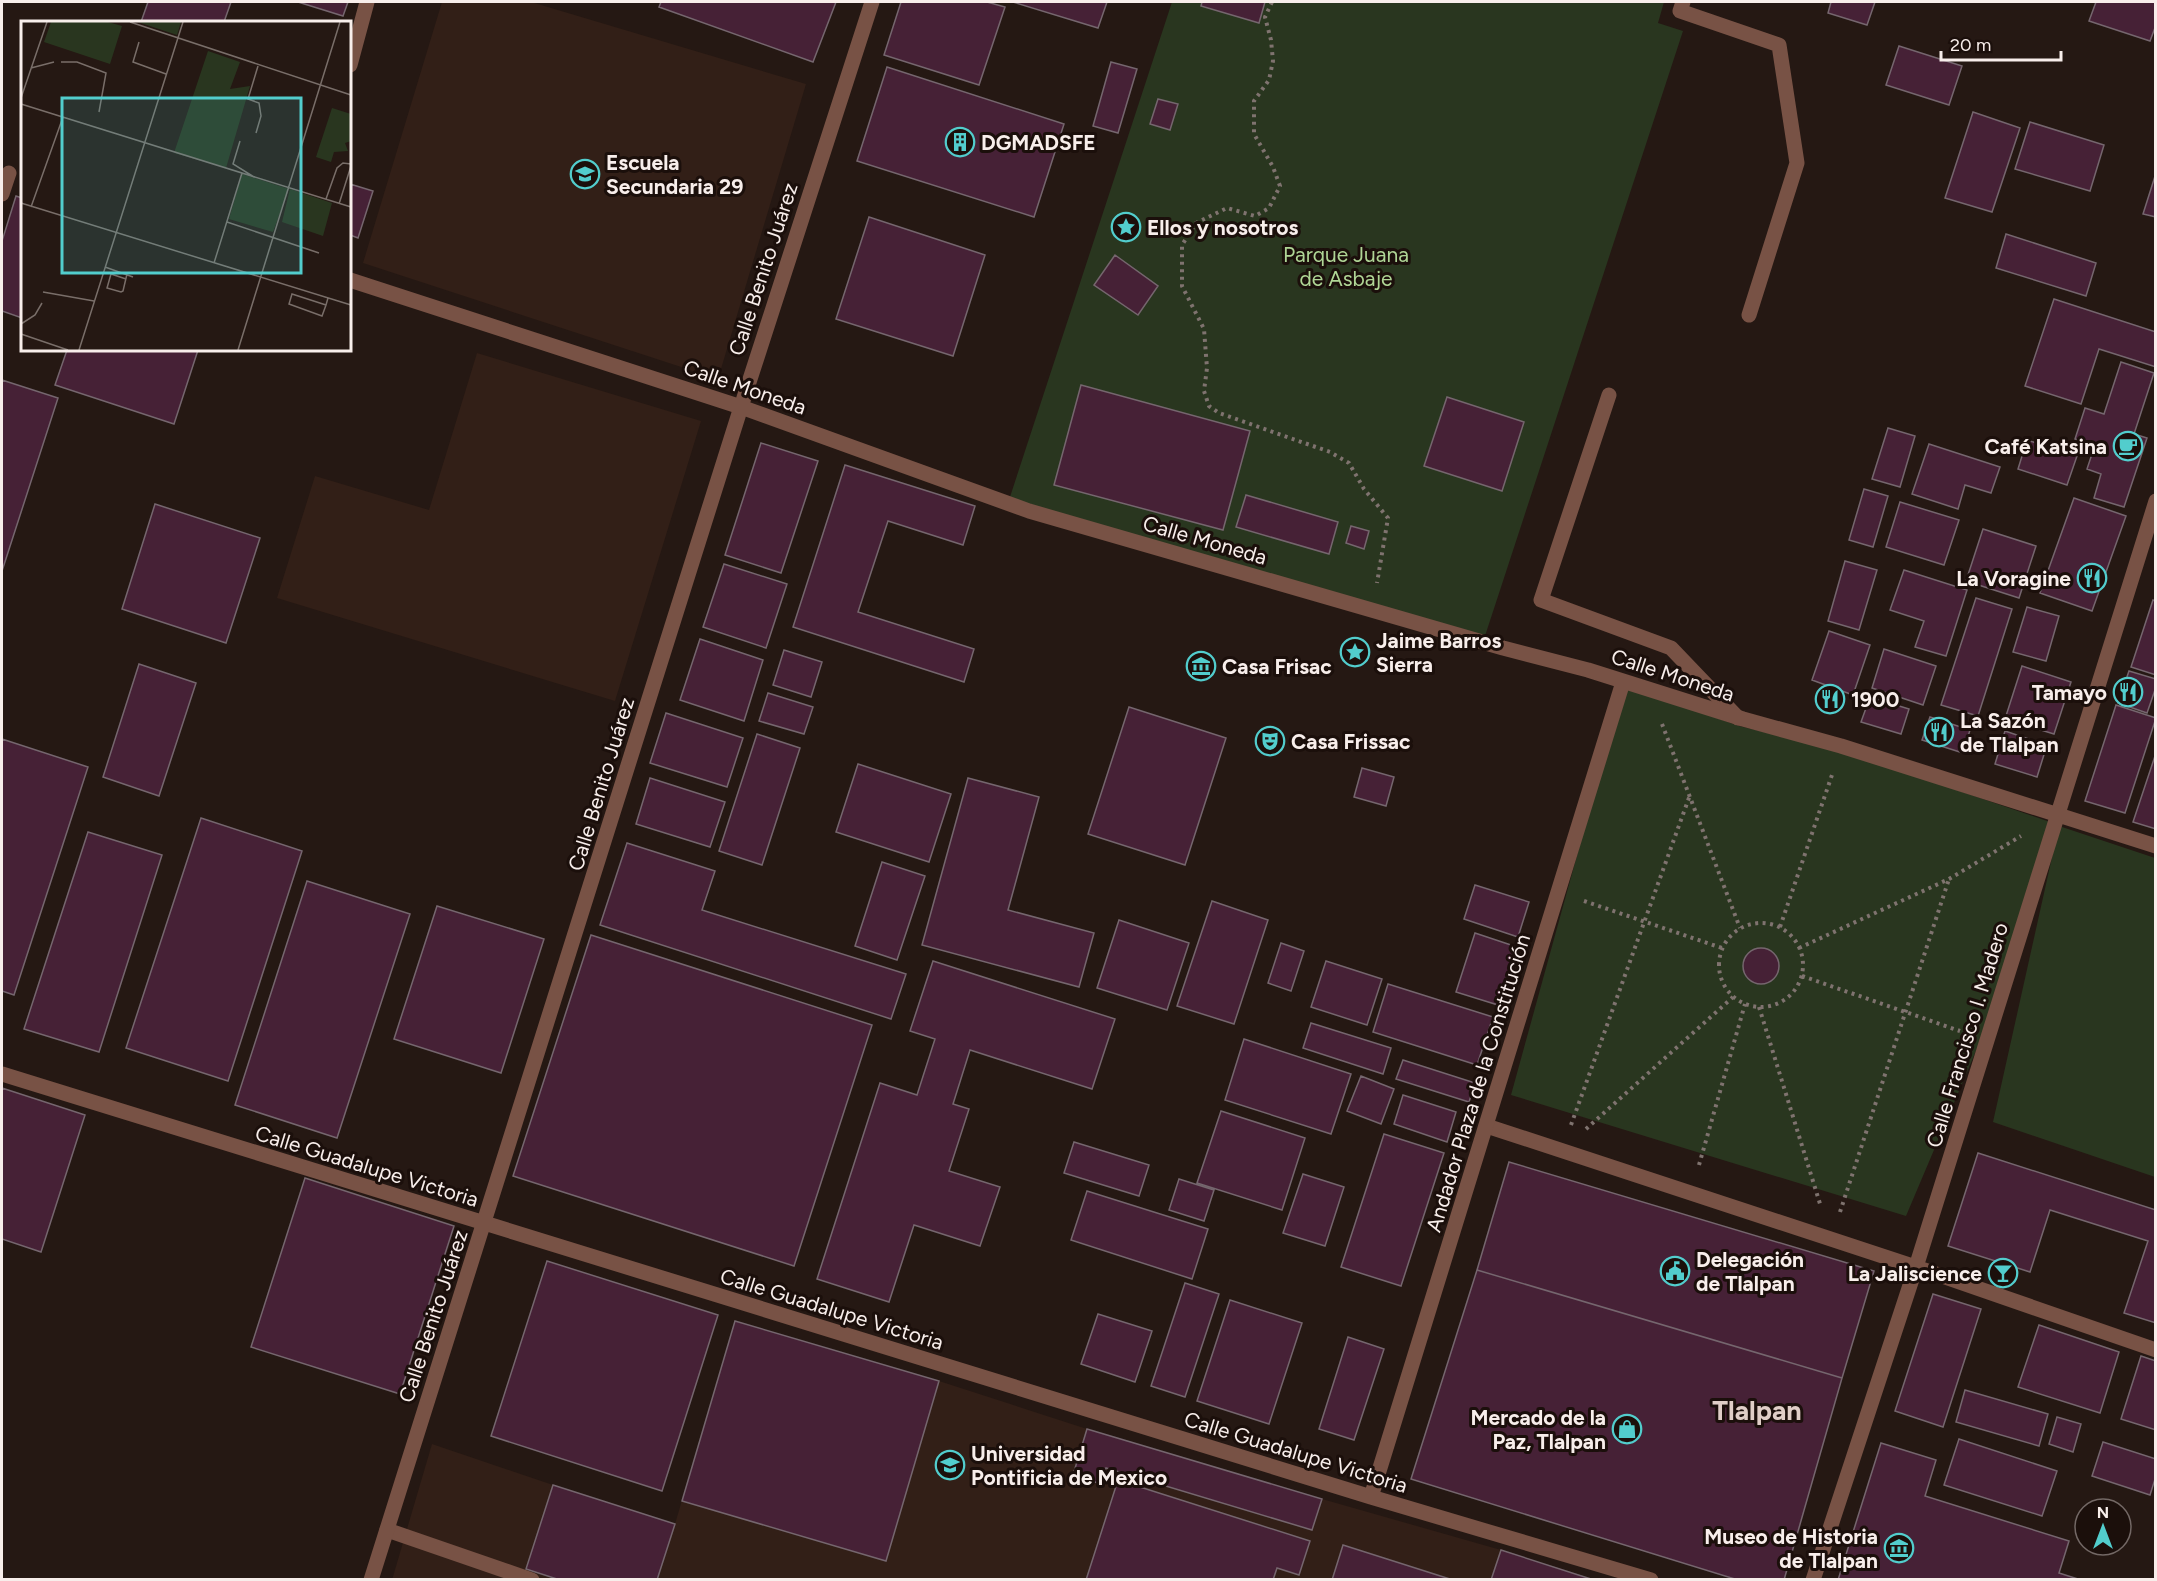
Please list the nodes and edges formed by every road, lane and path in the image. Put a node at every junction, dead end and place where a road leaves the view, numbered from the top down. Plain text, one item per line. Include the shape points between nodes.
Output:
1 (367, 2) edge
2 (872, 2) edge
3 (1272, 2) edge
4 (1683, 2) edge
5 (351, 61) edge
6 (11, 173) edge
7 (2, 194) edge
8 (351, 280) edge
9 (1749, 315) dead end
10 (1609, 395) dead end
11 (741, 406) junction
12 (2156, 501) edge
13 (1373, 609) junction
14 (1623, 682) junction
15 (1649, 690) junction
16 (1738, 718) junction
17 (1841, 746) junction
18 (1689, 795) junction
19 (2058, 814) junction
20 (2156, 846) edge
21 (1949, 879) junction
22 (1558, 893) junction
23 (1644, 921) junction
24 (1780, 927) junction
25 (1740, 928) junction
26 (1722, 948) junction
27 (1799, 948) junction
28 (1802, 976) junction
29 (1733, 997) junction
30 (1745, 1004) junction
31 (1759, 1007) junction
32 (1905, 1012) junction
33 (1987, 1041) junction
34 (2, 1074) edge
35 (1487, 1126) junction
36 (1562, 1151) junction
37 (1691, 1193) junction
38 (484, 1224) junction
39 (1831, 1239) junction
40 (1916, 1267) junction
41 (2156, 1350) edge
42 (1371, 1497) junction
43 (387, 1530) junction
44 (371, 1580) edge
45 (532, 1580) edge
46 (1651, 1580) edge
47 (1813, 1580) edge

1 - 5 street
2 - 11 street, Calle Benito Juárez
3 - 13 path via 1264,17 1273,62 1269,80 1254,101 1254,134 1280,186 1269,208 1255,216 1227,208 1196,223 1182,245 1182,286 1204,329 1204,391 1209,406 1330,452 1349,463 1388,518
4 - 9 street via 1680,11 1779,45 1797,163
6 - 7 street
8 - 11 street, Calle Moneda
10 - 16 street via 1541,600 1671,648
11 - 13 street, Calle Moneda via 1029,511
11 - 38 street, Calle Benito Juárez
12 - 19 street, Calle Francisco I. Madero
13 - 14 street, Calle Moneda
14 - 15 street, Calle Moneda
14 - 22 street, Andador Plaza de la Constitución
15 - 16 street, Calle Moneda
15 - 18 path
16 - 17 street, Calle Moneda
17 - 19 street, Calle Moneda
17 - 24 path
18 - 23 path
18 - 25 path
19 - 20 street, Calle Moneda
19 - 21 path
19 - 33 street, Calle Francisco I. Madero
21 - 27 path
21 - 32 path
22 - 23 path
22 - 35 street, Andador Plaza de la Constitución
23 - 26 path
23 - 36 path
24 - 25 path via 1754,924
24 - 27 path
25 - 26 path
26 - 29 path via 1720,974
27 - 28 path
28 - 31 path via 1786,999
28 - 32 path
29 - 30 path
29 - 36 path
30 - 31 path
30 - 37 path
31 - 39 path
32 - 33 path
32 - 39 path
33 - 40 street, Calle Francisco I. Madero
34 - 38 street, Calle Guadalupe Victoria
35 - 36 street
35 - 42 street, Andador Plaza de la Constitución
36 - 37 street
37 - 39 street
38 - 42 street, Calle Guadalupe Victoria
38 - 43 street, Calle Benito Juárez
39 - 40 street
40 - 41 street
40 - 47 street, Calle Francisco I. Madero
42 - 46 street, Calle Guadalupe Victoria
43 - 44 street, Calle Benito Juárez
43 - 45 street

